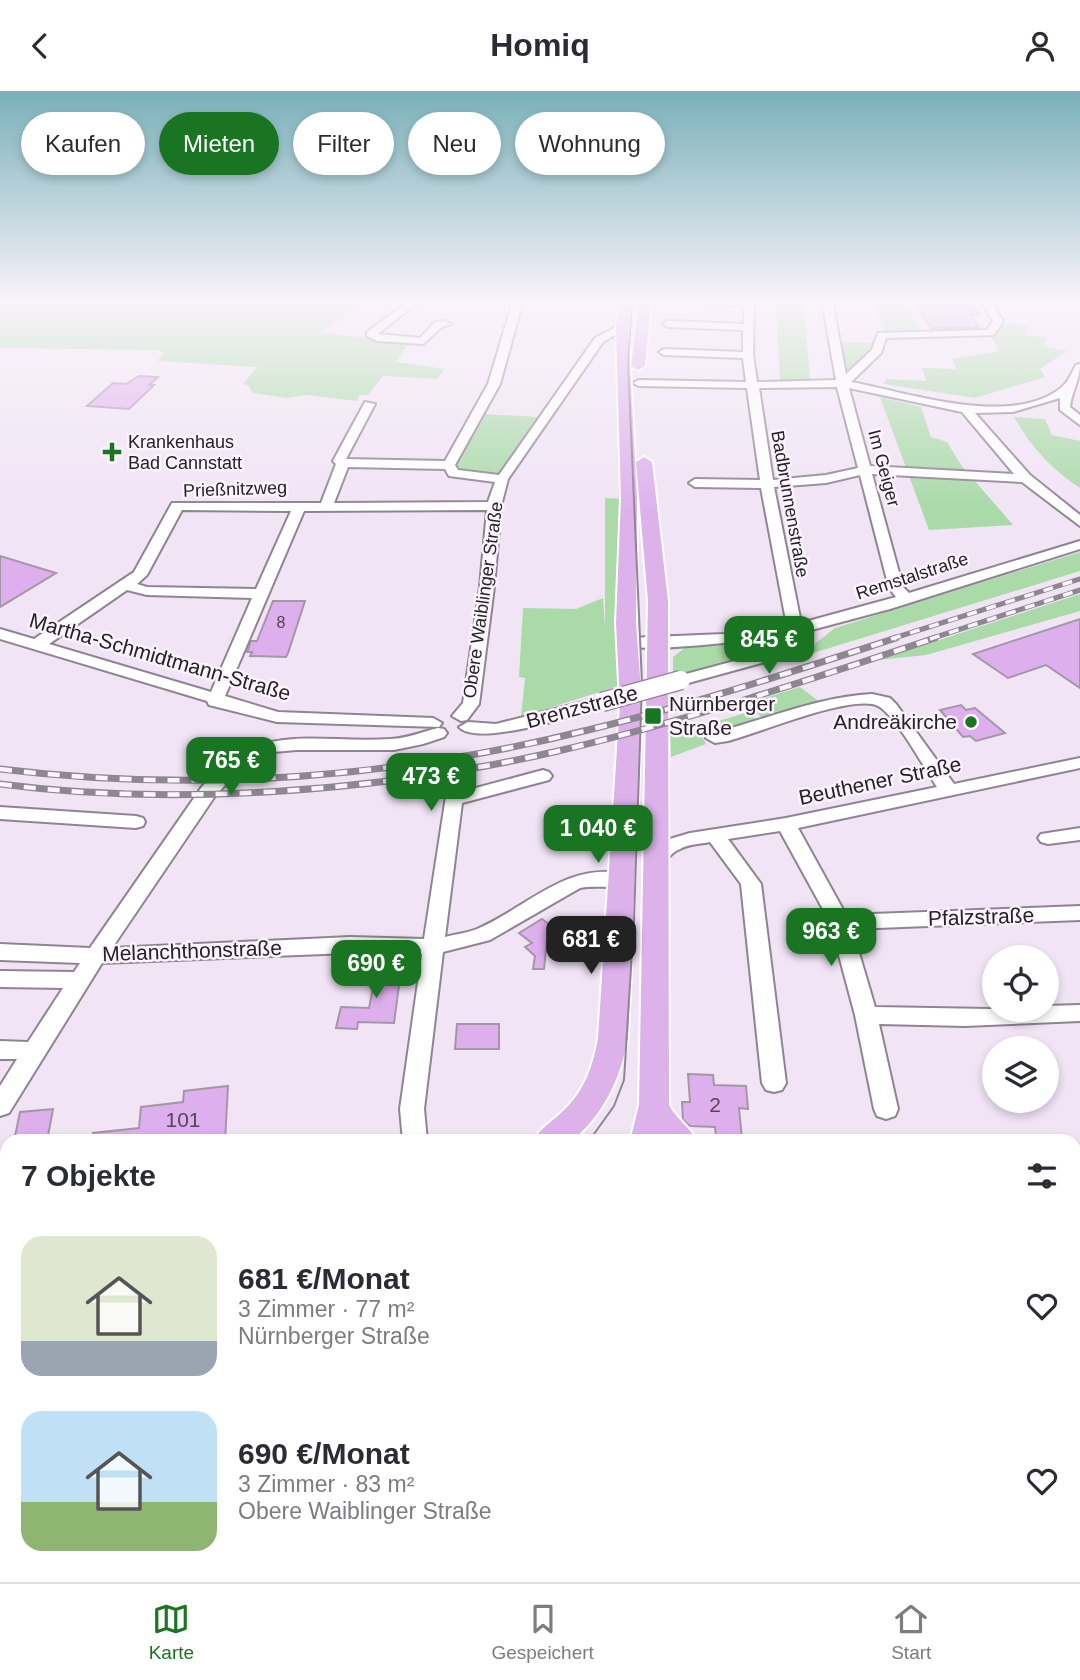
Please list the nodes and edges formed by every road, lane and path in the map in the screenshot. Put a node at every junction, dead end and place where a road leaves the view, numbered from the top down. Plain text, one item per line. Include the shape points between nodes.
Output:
1 (498, 371) edge
2 (577, 371) edge
3 (624, 371) edge
4 (639, 371) edge
5 (751, 371) edge
6 (840, 371) edge
7 (856, 371) edge
8 (1079, 371) edge
9 (639, 383) junction
10 (842, 384) junction
11 (753, 385) junction
12 (1066, 392) junction
13 (369, 404) dead end
14 (967, 411) junction
15 (1080, 421) edge
16 (344, 463) junction
17 (449, 465) junction
18 (867, 470) junction
19 (1025, 478) junction
20 (502, 479) junction
21 (695, 483) dead end
22 (766, 484) junction
23 (494, 506) junction
24 (299, 507) junction
25 (326, 507) junction
26 (1080, 522) edge
27 (1080, 545) edge
28 (125, 585) junction
29 (262, 594) junction
30 (906, 599) junction
31 (795, 629) junction
32 (0, 634) edge
33 (658, 642) junction
34 (628, 643) junction
35 (36, 645) junction
36 (681, 680) joint
37 (215, 701) junction
38 (465, 722) junction
39 (436, 728) junction
40 (715, 738) dead end
41 (1080, 763) edge
42 (543, 776) dead end
43 (947, 789) junction
44 (0, 813) edge
45 (136, 822) dead end
46 (656, 822) junction
47 (786, 824) junction
48 (1080, 834) edge
49 (715, 836) junction
50 (1048, 838) dead end
51 (690, 839) junction
52 (657, 859) junction
53 (620, 880) junction
54 (1080, 913) edge
55 (840, 922) junction
56 (434, 947) junction
57 (0, 951) edge
58 (94, 956) junction
59 (0, 979) edge
60 (79, 980) junction
61 (1080, 1013) edge
62 (866, 1015) junction
63 (0, 1050) edge
64 (34, 1051) junction
65 (774, 1083) dead end
66 (654, 1105) junction
67 (0, 1106) edge
68 (886, 1109) dead end
69 (414, 1134) edge
70 (557, 1134) edge
71 (648, 1134) edge
72 (674, 1134) edge

1 - 17 street
2 - 20 street, Obere Waiblinger Straße
3 - 34 main road
4 - 9 main road
5 - 11 street, Badbrunnenstraße
6 - 10 street, Im Geiger
7 - 10 street
8 - 12 street
9 - 11 street
9 - 33 main road
10 - 11 street
10 - 14 street
10 - 18 street, Im Geiger
11 - 22 street, Badbrunnenstraße
12 - 14 street via 1027,405
12 - 15 street via 1064,408
13 - 16 street via 339,461
14 - 19 street
16 - 17 street
16 - 25 street
17 - 20 street via 453,473
18 - 19 street
18 - 22 street
18 - 30 street, Im Geiger via 896,588
19 - 26 street
20 - 23 street, Obere Waiblinger Straße
21 - 22 street
22 - 31 street, Badbrunnenstraße
23 - 25 street, Prießnitzweg
23 - 38 street, Obere Waiblinger Straße via 487,587
24 - 25 street, Prießnitzweg
24 - 28 street, Prießnitzweg via 177,506 140,575
24 - 29 street
27 - 30 street, Remstalstraße
28 - 29 street via 147,591
28 - 35 street, Prießnitzweg
29 - 37 street
30 - 31 street, Remstalstraße
31 - 33 street, Remstalstraße
31 - 36 street, Brenzstraße via 799,639 794,648
32 - 35 street, Martha-Schmidtmann-Straße
33 - 34 street, Remstalstraße
33 - 46 main road
34 - 53 main road via 631,740
35 - 37 street, Martha-Schmidtmann-Straße
36 - 38 street, Brenzstraße, bridge via 496,729
37 - 39 street, Martha-Schmidtmann-Straße via 293,720
38 - 39 street via 447,715
39 - 58 street via 409,742 282,747 236,762 203,801
40 - 43 street via 847,699 877,699 893,711
41 - 43 street, Beuthener Straße
42 - 56 street via 453,800
43 - 47 street, Beuthener Straße
44 - 45 street
46 - 51 street
46 - 52 main road
47 - 49 street, Beuthener Straße
47 - 55 street
48 - 50 street
49 - 51 street, Beuthener Straße
49 - 65 street via 751,884
51 - 52 street, Beuthener Straße via 670,845
52 - 66 main road
53 - 56 street, Melanchthonstraße via 574,883 483,935
53 - 70 main road via 612,1038 606,1070 589,1106
54 - 55 street, Pfalzstraße
55 - 62 street
56 - 58 street, Melanchthonstraße via 350,945
56 - 69 street via 412,1109
57 - 58 street, Melanchthonstraße
58 - 60 street
59 - 60 street, Melanchthonstraße
60 - 64 street
61 - 62 street via 965,1018
62 - 68 street
63 - 64 street
64 - 67 street
66 - 71 main road
66 - 72 main road

